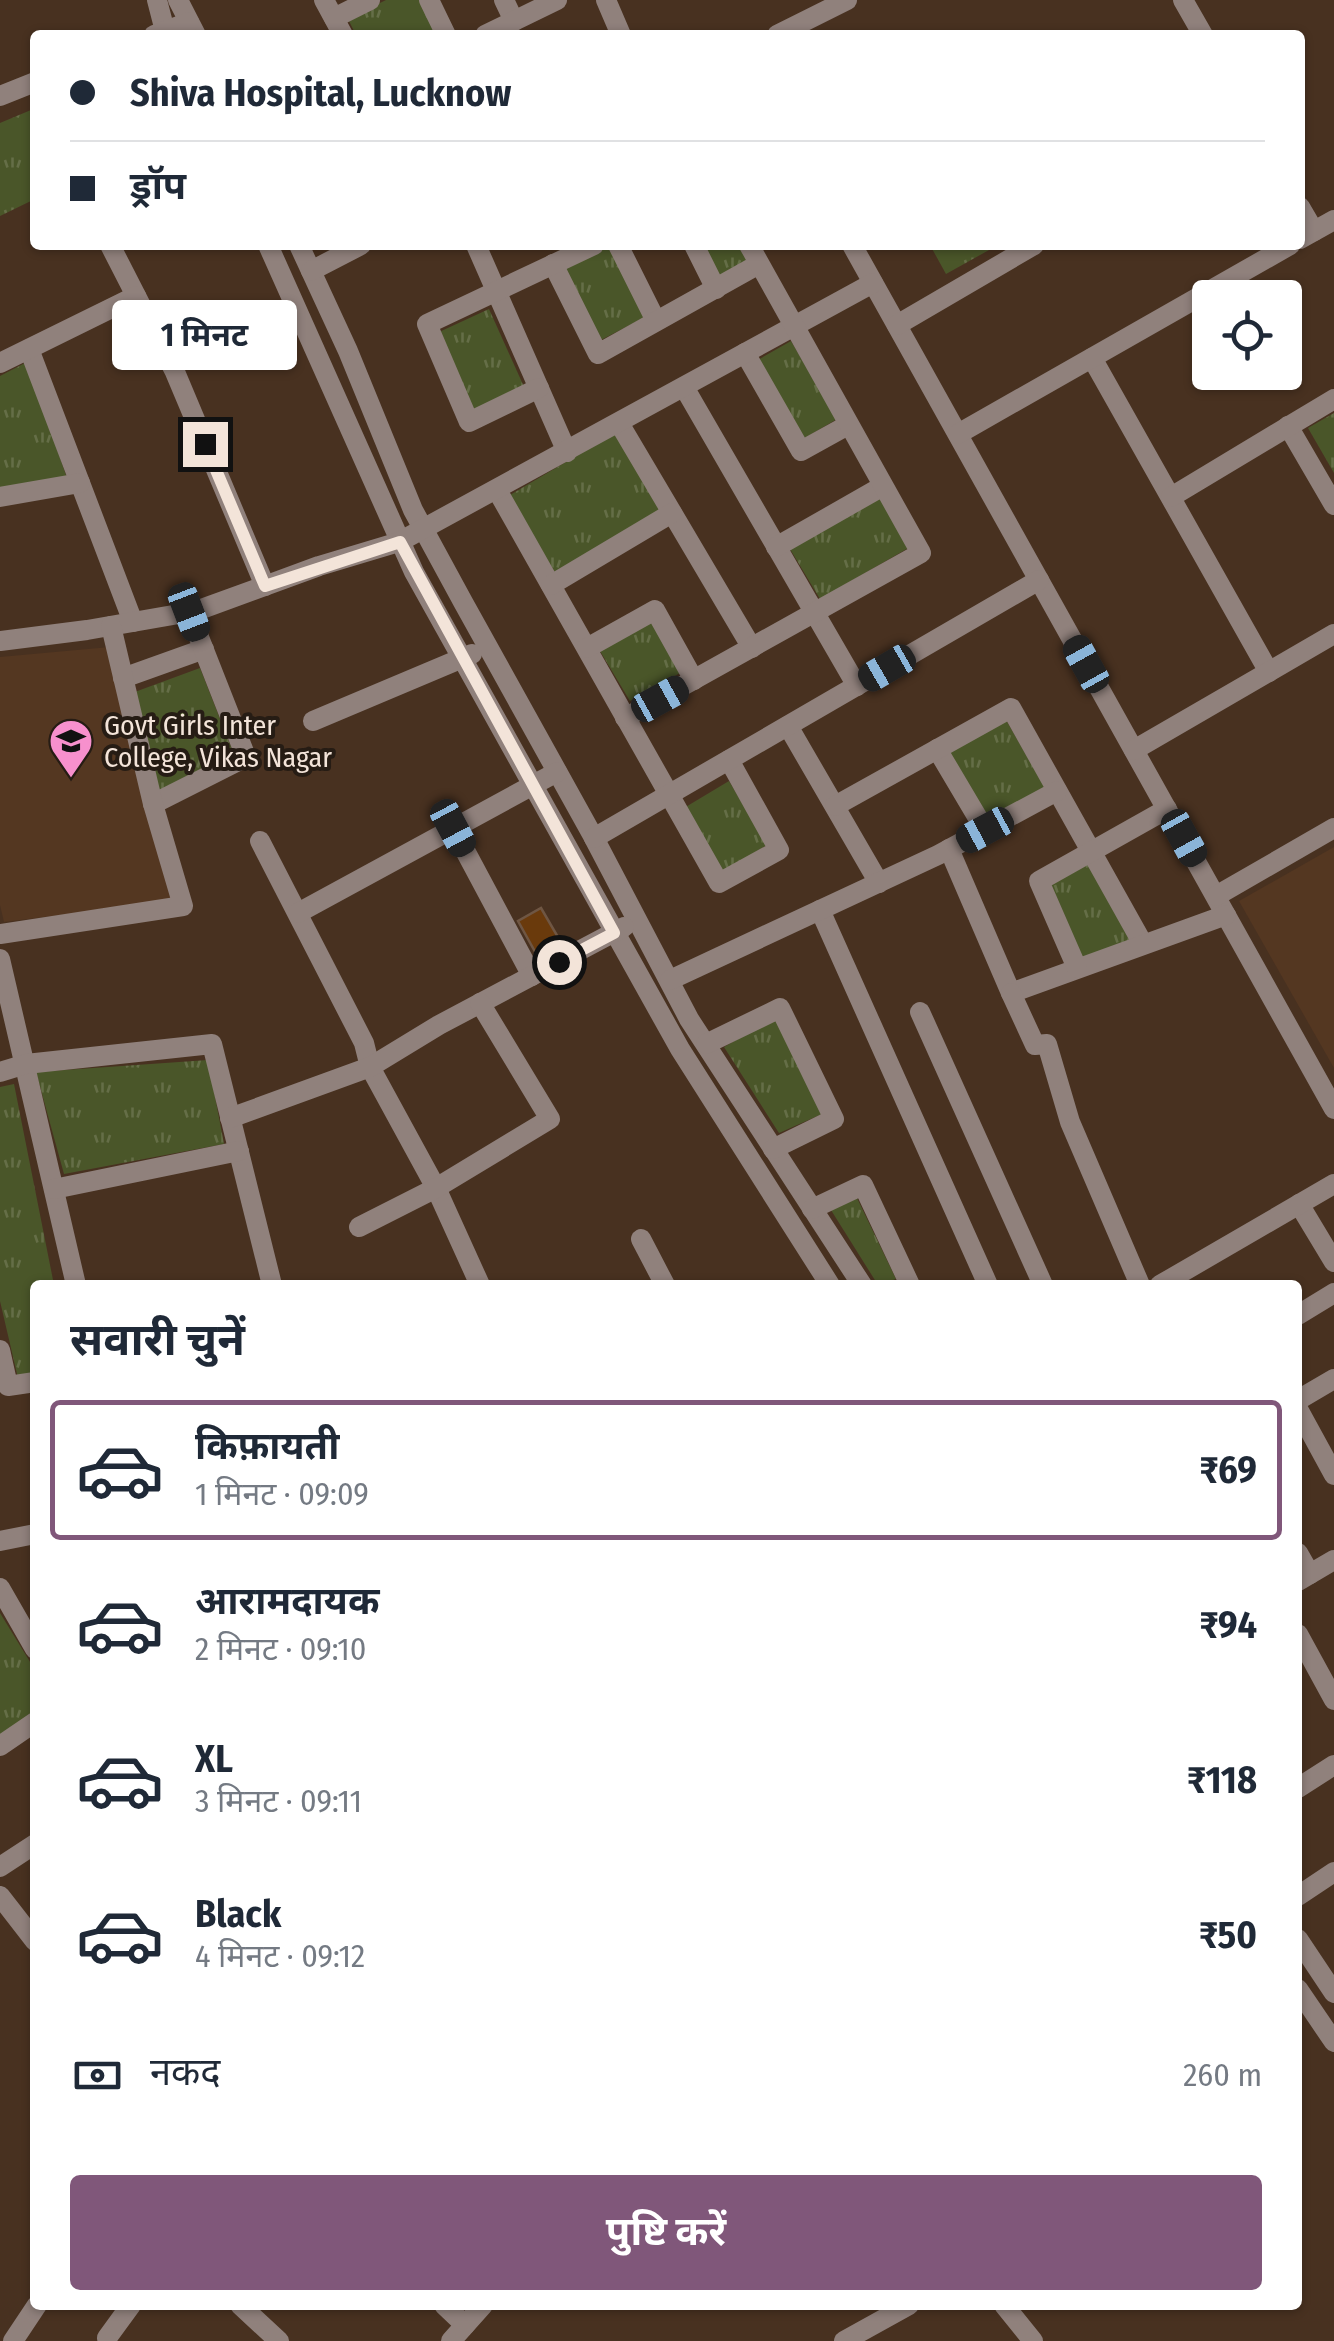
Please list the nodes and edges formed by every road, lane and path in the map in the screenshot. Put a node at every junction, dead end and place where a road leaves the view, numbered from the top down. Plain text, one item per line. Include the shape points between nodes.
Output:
1 (157, 0) edge
2 (178, 0) edge
3 (370, 0) edge
4 (429, 0) edge
5 (504, 0) edge
6 (557, 0) edge
7 (606, 0) edge
8 (847, 0) edge
9 (1183, 0) edge
10 (334, 18) edge
11 (514, 21) junction
12 (193, 29) edge
13 (161, 30) edge
14 (444, 30) edge
15 (495, 30) edge
16 (619, 30) edge
17 (787, 30) edge
18 (1199, 30) edge
19 (30, 89) edge
20 (0, 96) edge
21 (1334, 220) edge
22 (1307, 235) edge
23 (113, 250) edge
24 (270, 250) edge
25 (300, 250) edge
26 (351, 250) edge
27 (478, 250) edge
28 (583, 250) edge
29 (620, 250) edge
30 (696, 250) edge
31 (752, 250) edge
32 (855, 250) edge
33 (1025, 250) edge
34 (1281, 250) edge
35 (553, 264) junction
36 (759, 264) junction
37 (310, 270) junction
38 (873, 283) junction
39 (716, 289) junction
40 (496, 290) junction
41 (136, 296) junction
42 (656, 322) junction
43 (897, 325) junction
44 (792, 328) junction
45 (28, 349) junction
46 (745, 353) junction
47 (1092, 358) junction
48 (0, 363) edge
49 (684, 387) junction
50 (539, 388) junction
51 (1334, 398) edge
52 (619, 423) junction
53 (848, 425) junction
54 (1288, 426) junction
55 (958, 434) junction
56 (566, 452) junction
57 (80, 484) junction
58 (883, 486) junction
59 (497, 490) junction
60 (0, 498) edge
61 (1171, 498) junction
62 (1334, 505) edge
63 (672, 513) junction
64 (424, 530) junction
65 (400, 542) junction
66 (776, 547) junction
67 (1040, 580) junction
68 (551, 585) junction
69 (265, 586) junction
70 (189, 612) junction
71 (815, 614) junction
72 (133, 622) junction
73 (111, 626) junction
74 (1334, 634) edge
75 (0, 641) edge
76 (487, 647) junction
77 (586, 648) junction
78 (752, 648) junction
79 (204, 649) junction
80 (461, 658) junction
81 (1269, 672) junction
82 (123, 678) junction
83 (694, 680) junction
84 (857, 686) junction
85 (626, 718) junction
86 (313, 721) dead end
87 (788, 726) junction
88 (937, 750) junction
89 (1134, 750) junction
90 (728, 760) junction
91 (558, 772) junction
92 (531, 785) junction
93 (1058, 791) junction
94 (669, 795) junction
95 (153, 804) junction
96 (834, 806) junction
97 (1168, 809) junction
98 (453, 828) junction
99 (1334, 828) edge
100 (985, 830) junction
101 (594, 838) junction
102 (260, 841) dead end
103 (949, 849) junction
104 (1092, 852) junction
105 (878, 882) junction
106 (1221, 905) junction
107 (820, 910) junction
108 (298, 913) junction
109 (638, 919) junction
110 (614, 933) junction
111 (0, 934) edge
112 (1143, 944) junction
113 (0, 959) edge
114 (1077, 968) junction
115 (532, 976) junction
116 (670, 980) junction
117 (1011, 993) junction
118 (480, 1003) junction
119 (920, 1012) dead end
120 (706, 1044) junction
121 (26, 1064) junction
122 (370, 1066) junction
123 (0, 1072) edge
124 (1334, 1109) edge
125 (230, 1118) junction
126 (773, 1149) junction
127 (239, 1151) junction
128 (1334, 1184) edge
129 (436, 1188) junction
130 (54, 1190) junction
131 (1300, 1204) junction
132 (812, 1209) junction
133 (359, 1227) dead end
134 (641, 1240) dead end
135 (1334, 1262) edge
136 (75, 1280) edge
137 (271, 1280) edge
138 (478, 1280) edge
139 (661, 1280) edge
140 (827, 1280) edge
141 (859, 1280) edge
142 (908, 1280) edge
143 (986, 1280) edge
144 (1041, 1280) edge
145 (1138, 1280) edge
146 (1169, 1280) edge
147 (1334, 1293) edge
148 (1302, 1313) edge
149 (0, 1350) edge
150 (1334, 1379) edge
151 (30, 1383) edge
152 (1302, 1398) edge
153 (1302, 1417) edge
154 (1334, 1475) edge
155 (30, 1535) edge
156 (0, 1540) edge
157 (1334, 1560) edge
158 (1304, 1578) edge
159 (0, 1588) edge
160 (30, 1640) edge
161 (1304, 1663) edge
162 (1334, 1700) edge
163 (30, 1725) edge
164 (0, 1746) edge
165 (1334, 1765) edge
166 (1302, 1785) edge
167 (30, 1847) edge
168 (0, 1867) edge
169 (1334, 1872) edge
170 (1302, 1893) edge
171 (0, 1896) edge
172 (30, 1935) edge
173 (1302, 1945) edge
174 (1328, 1985) edge
175 (1302, 1992) edge
176 (1302, 1997) edge
177 (1334, 2042) edge
178 (34, 2310) edge
179 (128, 2310) edge
180 (245, 2310) edge
181 (446, 2310) edge
182 (479, 2310) edge
183 (1007, 2310) edge
184 (885, 2311) edge
185 (458, 2333) edge
186 (1024, 2337) edge
187 (107, 2338) dead end
188 (277, 2340) edge
189 (12, 2341) edge
190 (844, 2341) edge

1 - 13 street
2 - 12 street
3 - 10 street
4 - 14 street
5 - 11 street
6 - 11 street
7 - 16 street
8 - 17 street
9 - 18 street
11 - 15 street
19 - 20 street
21 - 22 street
23 - 41 street
24 - 65 street
25 - 37 street
26 - 37 street
27 - 40 street
28 - 35 street
29 - 42 street
30 - 39 street
31 - 36 street
32 - 38 street
33 - 43 street
34 - 47 street
35 - 40 street
35 - 42 street via 598,354
36 - 39 street
36 - 44 street
37 - 64 street
38 - 43 street
38 - 44 street
39 - 42 street
40 - 50 street
40 - 50 street via 427,324 469,422
41 - 45 street
41 - 69 street
43 - 55 street
44 - 46 street
44 - 53 street
45 - 48 street
45 - 57 street
46 - 49 street
46 - 53 street via 801,452
47 - 55 street
47 - 61 street
49 - 52 street
49 - 66 street
50 - 56 street
51 - 54 street
52 - 56 street
52 - 63 street
53 - 58 street
54 - 61 street
54 - 62 street
55 - 67 street
56 - 59 street
57 - 60 street
57 - 72 street
58 - 66 street
58 - 71 street via 921,552
59 - 64 street
59 - 68 street
61 - 81 street
63 - 68 street
63 - 78 street
64 - 65 street
64 - 76 street
65 - 69 street
65 - 80 street
66 - 71 street
67 - 84 street
67 - 89 street
68 - 77 street
69 - 70 street
70 - 72 street
70 - 79 street
71 - 78 street
71 - 84 street
72 - 73 street
73 - 75 street
73 - 82 street
74 - 81 street
76 - 80 street
76 - 91 street
77 - 83 street via 655,610
77 - 85 street
78 - 83 street
79 - 82 street
79 - 95 street via 246,756
80 - 86 street
80 - 92 street
81 - 89 street
82 - 95 street
83 - 85 street
84 - 87 street
85 - 94 street
87 - 90 street
87 - 96 street
88 - 93 street via 1011,708
88 - 96 street
88 - 100 street
89 - 97 street
90 - 94 street
90 - 94 street via 779,850 719,883
91 - 92 street
91 - 101 street
92 - 98 street
92 - 110 street
93 - 100 street
93 - 104 street
94 - 101 street
95 - 111 street via 184,906
96 - 105 street
97 - 104 street
97 - 106 street
98 - 108 street
98 - 115 street
99 - 106 street
100 - 103 street
101 - 109 street
102 - 108 street
103 - 105 street
103 - 117 street
104 - 112 street
104 - 114 street via 1039,881
105 - 107 street
106 - 112 street
106 - 124 street
107 - 116 street
107 - 143 street
108 - 122 street
109 - 110 street
109 - 116 street
110 - 115 street
110 - 140 street
112 - 114 street
113 - 121 street
114 - 117 street
115 - 118 street
116 - 120 street
117 - 145 street via 1036,1046 1047,1044 1070,1122
118 - 122 street
118 - 129 street via 550,1120
119 - 144 street
120 - 126 street
120 - 126 street via 780,1008 834,1118
121 - 123 street
121 - 125 street via 212,1044
121 - 130 street
122 - 125 street
122 - 129 street
125 - 127 street
126 - 132 street
127 - 130 street
127 - 137 street
128 - 131 street
129 - 133 street
129 - 138 street
130 - 136 street
131 - 135 street
131 - 146 street
132 - 141 street
132 - 142 street via 863,1185
134 - 139 street
147 - 148 street
149 - 151 street via 8,1386
150 - 152 street
153 - 154 street
155 - 156 street
157 - 158 street
159 - 160 street
161 - 162 street
163 - 164 street
165 - 166 street
167 - 168 street
169 - 170 street
171 - 172 street
173 - 174 street
174 - 175 street
176 - 177 street
178 - 189 street
179 - 187 street
180 - 188 street
181 - 185 street
182 - 185 street
183 - 186 street
184 - 190 street

